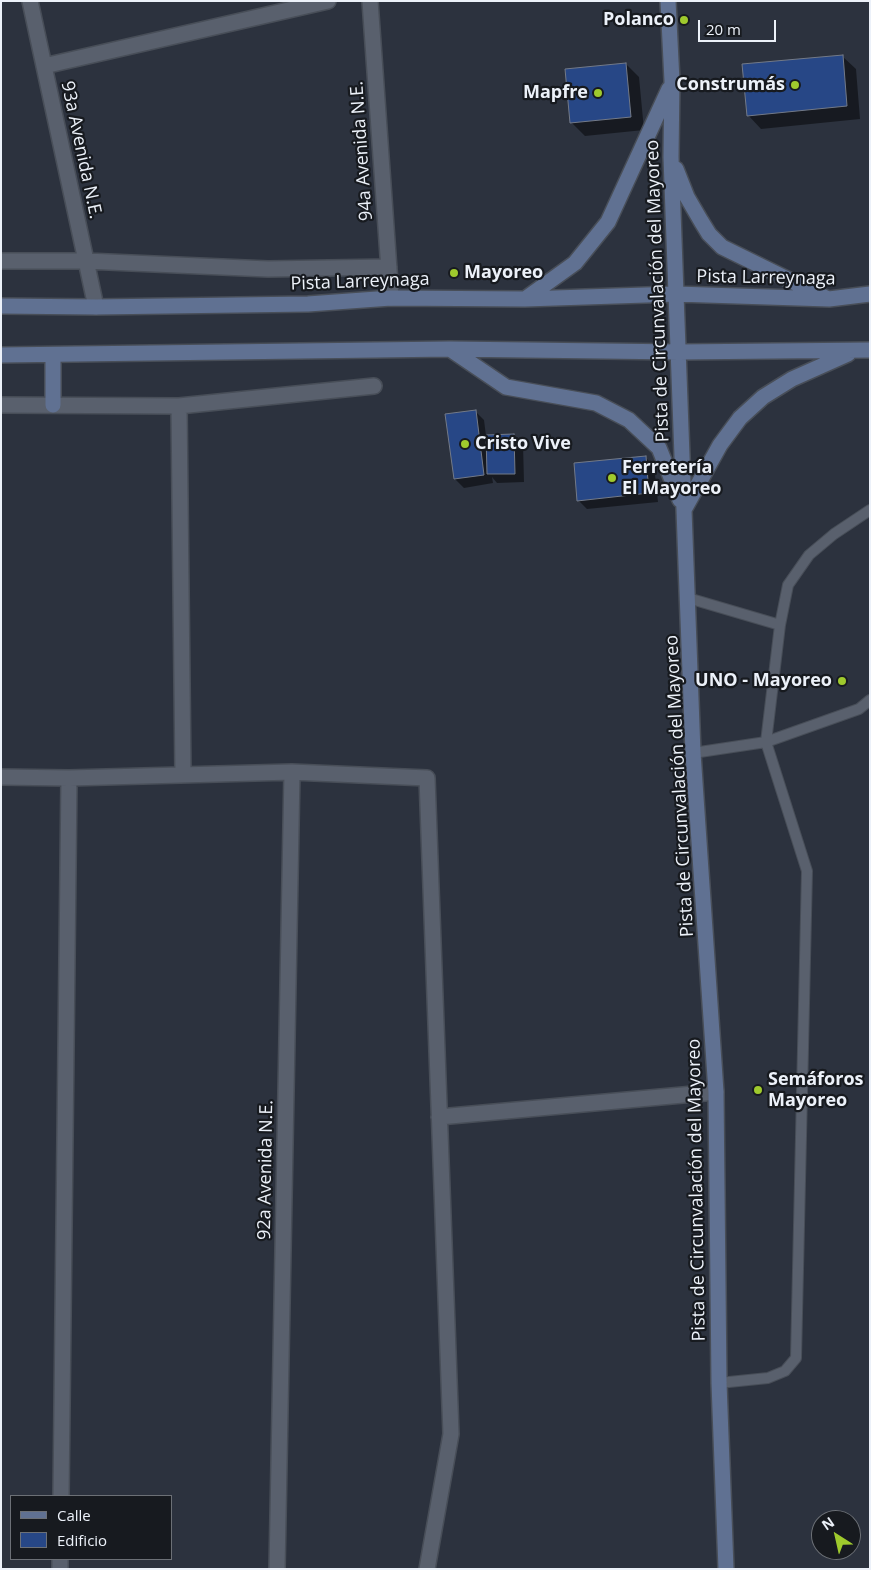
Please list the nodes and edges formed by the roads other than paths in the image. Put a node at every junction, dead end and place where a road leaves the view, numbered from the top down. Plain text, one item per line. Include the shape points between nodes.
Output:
1 (30, 1) edge
2 (328, 1) edge
3 (370, 1) edge
4 (668, 1) edge
5 (44, 66) junction
6 (672, 81) junction
7 (672, 157) junction
8 (1, 261) edge
9 (86, 261) junction
10 (389, 267) junction
11 (676, 294) junction
12 (870, 294) edge
13 (391, 298) junction
14 (525, 299) junction
15 (829, 300) junction
16 (1, 306) edge
17 (96, 307) junction
18 (450, 349) junction
19 (862, 350) edge
20 (680, 352) junction
21 (1, 355) edge
22 (53, 355) junction
23 (374, 386) dead end
24 (1, 405) edge
25 (53, 405) junction
26 (179, 406) junction
27 (684, 509) junction
28 (870, 510) edge
29 (688, 598) junction
30 (780, 626) junction
31 (870, 700) edge
32 (766, 742) junction
33 (693, 754) junction
34 (292, 772) junction
35 (184, 775) junction
36 (1, 777) edge
37 (70, 778) junction
38 (716, 1092) junction
39 (439, 1116) junction
40 (719, 1383) junction
41 (61, 1495) edge
42 (277, 1569) edge
43 (427, 1569) edge
44 (726, 1569) edge

1 - 5 street, 93a Avenida N.E.
2 - 5 street
3 - 10 street, 94a Avenida N.E.
4 - 6 main road, Pista de Circunvalación del Mayoreo
5 - 9 street, 93a Avenida N.E.
6 - 7 main road, Pista de Circunvalación del Mayoreo
6 - 14 main road via 608,222 575,263
7 - 11 main road, Pista de Circunvalación del Mayoreo
7 - 15 main road via 687,197 709,234 722,247
8 - 9 street
9 - 10 street via 268,269
9 - 17 street, 93a Avenida N.E.
10 - 13 street, 94a Avenida N.E.
11 - 14 main road, Pista Larreynaga
11 - 15 main road, Pista Larreynaga
11 - 20 main road, Pista de Circunvalación del Mayoreo
12 - 15 main road, Pista Larreynaga
13 - 14 main road, Pista Larreynaga
13 - 17 main road, Pista Larreynaga via 308,304
16 - 17 main road, Pista Larreynaga
18 - 20 main road
18 - 22 main road
18 - 27 main road via 506,387 596,404 629,420 659,448
19 - 20 main road
19 - 27 main road via 792,379 763,397 740,418 720,446
20 - 27 main road, Pista de Circunvalación del Mayoreo
21 - 22 main road
22 - 25 main road
23 - 26 street
24 - 25 street
25 - 26 street
26 - 35 street
27 - 29 main road, Pista de Circunvalación del Mayoreo
28 - 30 lane via 809,555 788,586
29 - 30 lane
29 - 33 main road, Pista de Circunvalación del Mayoreo
30 - 32 lane
31 - 32 lane via 859,709
32 - 33 lane
32 - 40 lane via 807,871 796,1358 785,1371 768,1378
33 - 38 main road, Pista de Circunvalación del Mayoreo
34 - 35 street
34 - 39 street via 428,778
34 - 42 street, 92a Avenida N.E.
35 - 37 street
36 - 37 street
37 - 41 street
38 - 39 street
38 - 40 main road, Pista de Circunvalación del Mayoreo
39 - 43 street via 451,1434
40 - 44 main road, Pista de Circunvalación del Mayoreo

